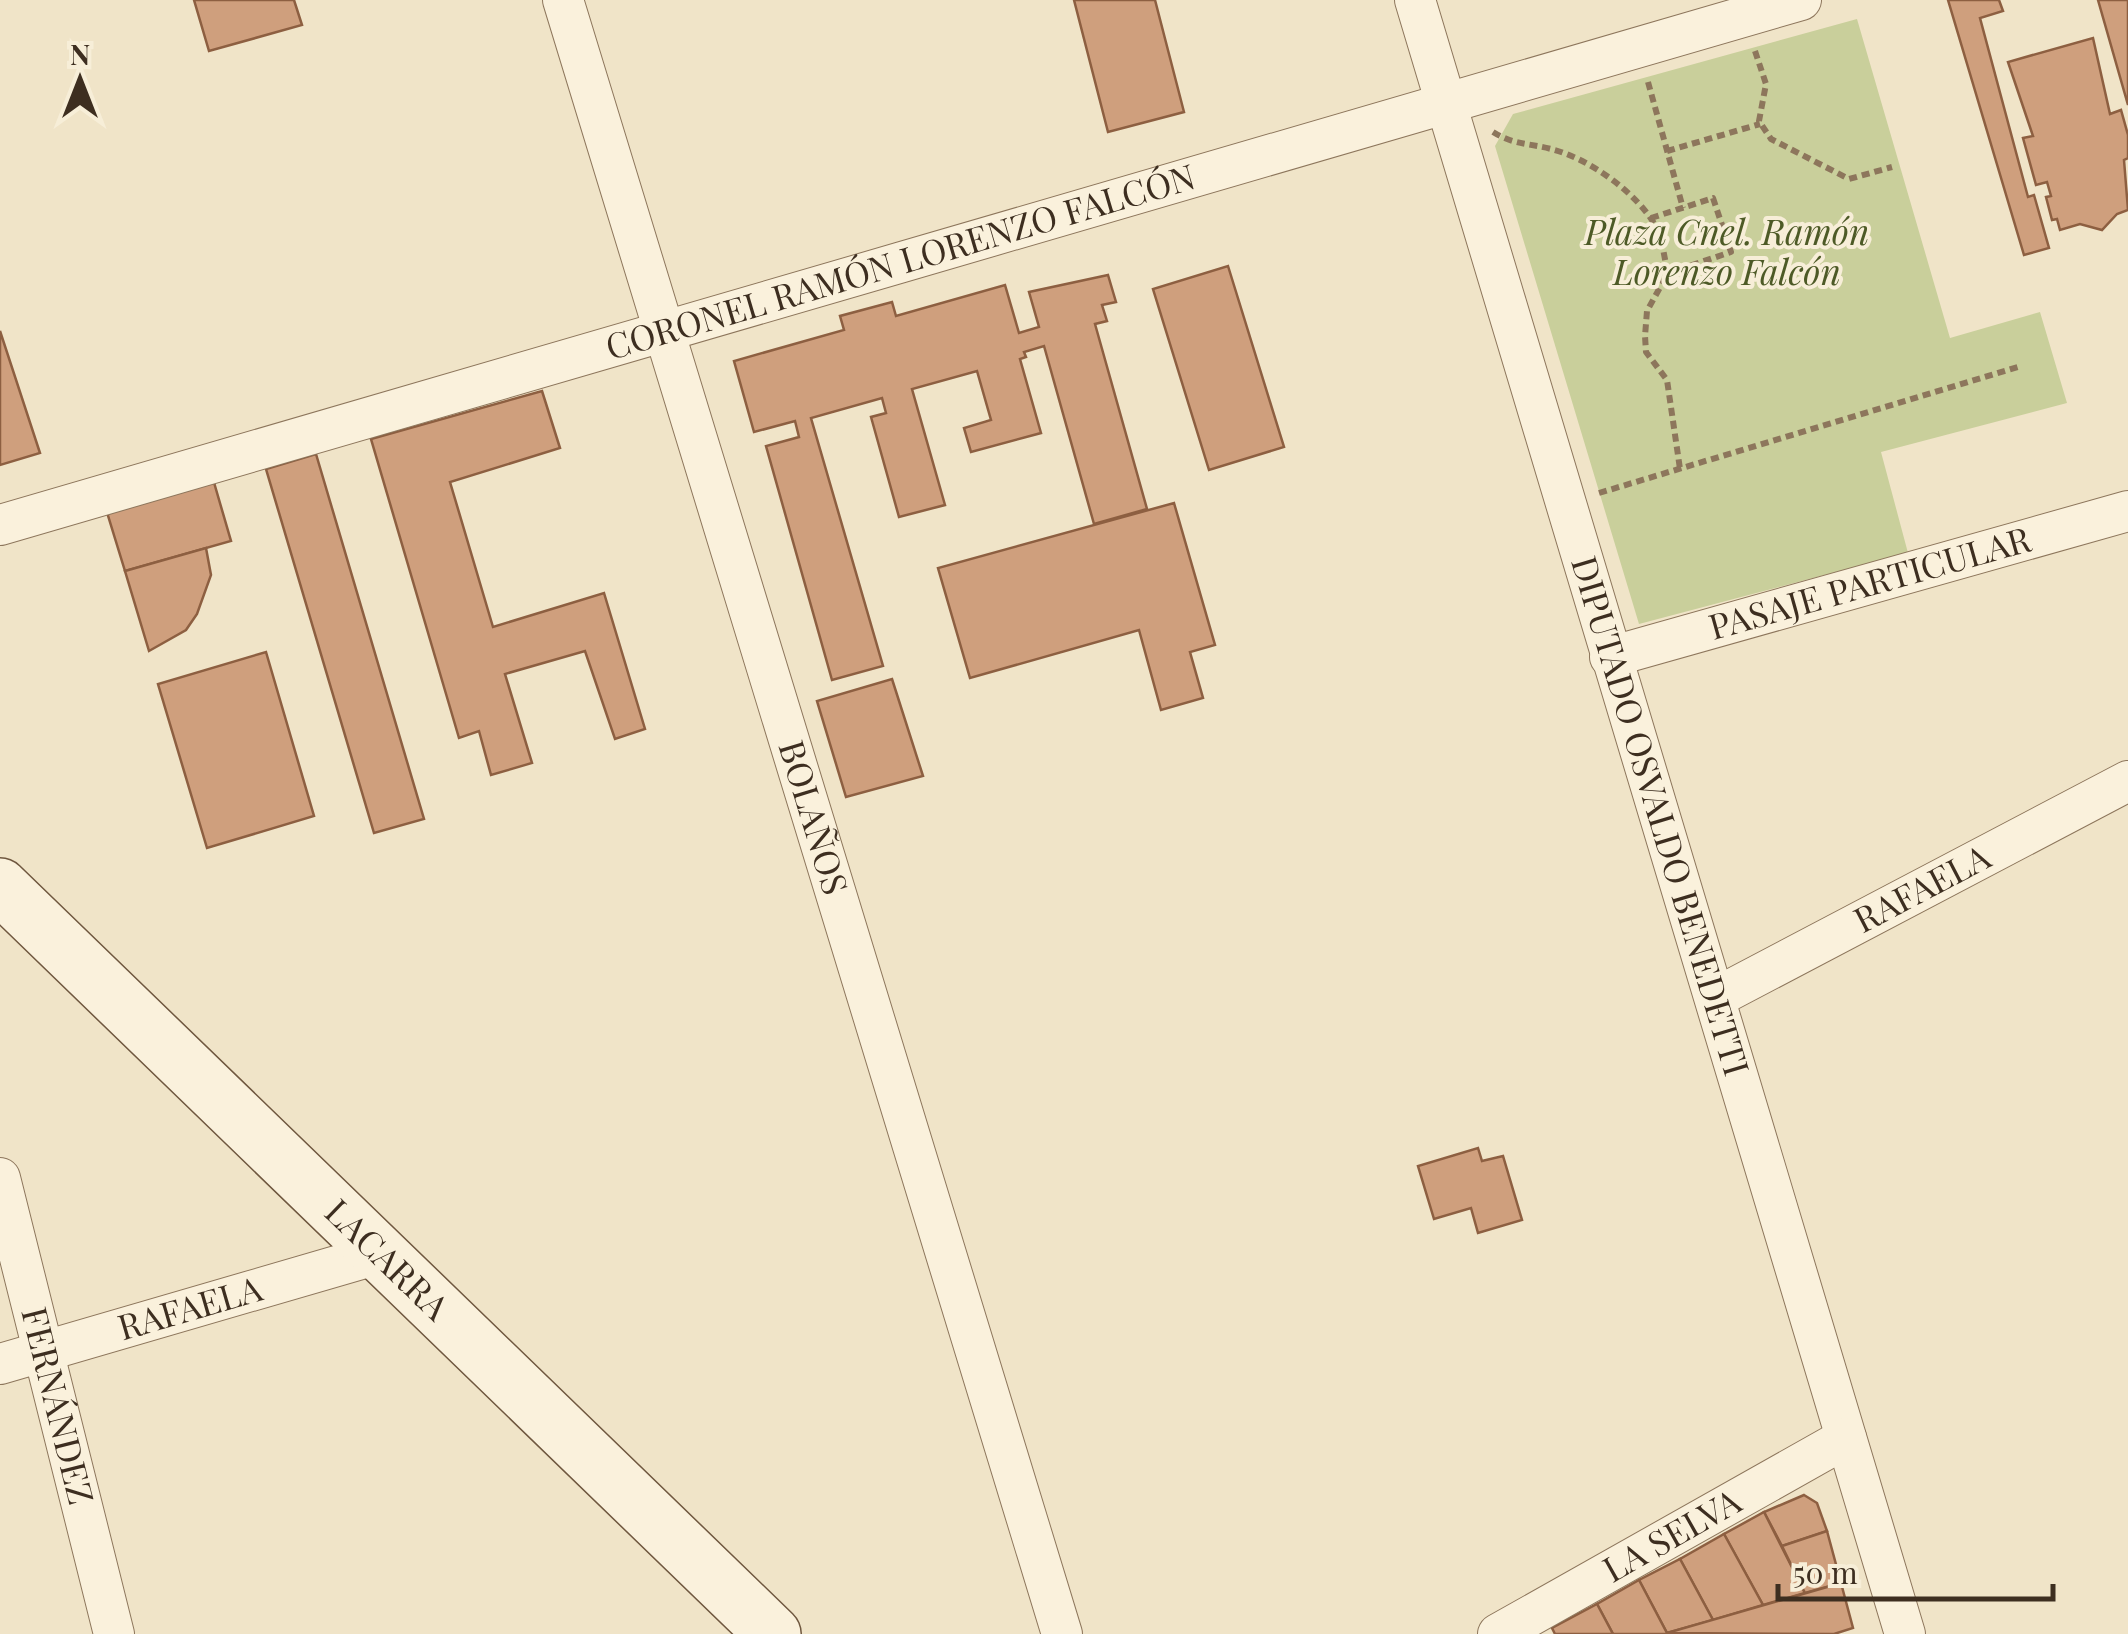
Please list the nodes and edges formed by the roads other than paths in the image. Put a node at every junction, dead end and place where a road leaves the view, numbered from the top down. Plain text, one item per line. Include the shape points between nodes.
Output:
1 (564, 0) edge
2 (1415, 0) edge
3 (1801, 0) edge
4 (1445, 102) junction
5 (668, 335) junction
6 (2128, 511) edge
7 (0, 525) edge
8 (1610, 657) junction
9 (2128, 782) edge
10 (0, 887) edge
11 (1718, 997) junction
12 (0, 1178) edge
13 (378, 1254) junction
14 (44, 1351) junction
15 (0, 1364) edge
16 (1846, 1438) junction
17 (114, 1634) edge
18 (773, 1634) edge
19 (1062, 1634) edge
20 (1498, 1634) edge
21 (1905, 1634) edge

1 - 5 street, BOLAÑOS
2 - 4 street, DIPUTADO OSVALDO BENEDETTI
3 - 4 street, CORONEL RAMÓN LORENZO FALCÓN
4 - 5 street, CORONEL RAMÓN LORENZO FALCÓN
4 - 8 street, DIPUTADO OSVALDO BENEDETTI
5 - 7 street, CORONEL RAMÓN LORENZO FALCÓN
5 - 19 street, BOLAÑOS
6 - 8 street, PASAJE PARTICULAR
8 - 11 street, DIPUTADO OSVALDO BENEDETTI
9 - 11 street, RAFAELA
10 - 13 street, LACARRA
11 - 16 street, DIPUTADO OSVALDO BENEDETTI
12 - 14 street, FERNÁNDEZ
13 - 14 street, RAFAELA
13 - 18 street, LACARRA
14 - 15 street, RAFAELA
14 - 17 street, FERNÁNDEZ
16 - 20 street, LA SELVA
16 - 21 street, DIPUTADO OSVALDO BENEDETTI

